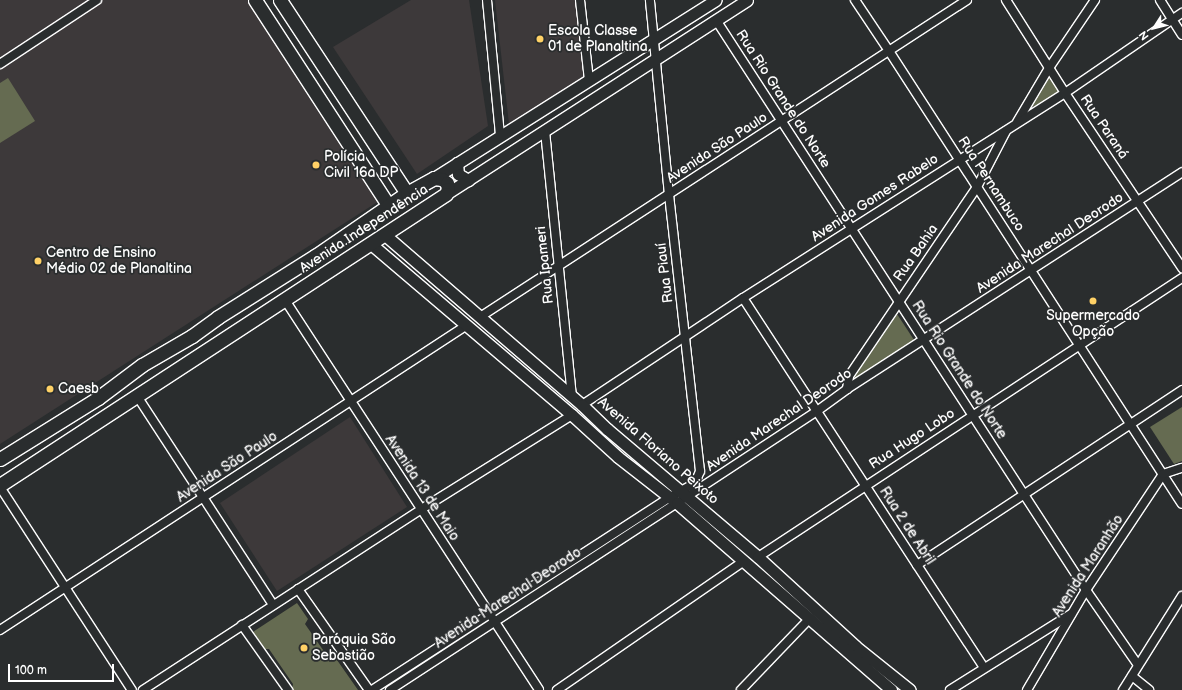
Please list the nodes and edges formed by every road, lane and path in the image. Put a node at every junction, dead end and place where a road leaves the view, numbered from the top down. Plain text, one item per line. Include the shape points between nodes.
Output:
1 (97, 0) edge
2 (256, 0) edge
3 (280, 0) edge
4 (487, 0) edge
5 (580, 0) edge
6 (650, 0) edge
7 (716, 0) edge
8 (747, 0) edge
9 (855, 0) edge
10 (967, 0) edge
11 (1006, 0) edge
12 (1095, 0) edge
13 (1160, 0) edge
14 (1182, 13) edge
15 (716, 20) junction
16 (1172, 20) junction
17 (1182, 35) edge
18 (654, 41) junction
19 (889, 50) junction
20 (656, 58) junction
21 (0, 64) edge
22 (323, 67) junction
23 (1049, 68) junction
24 (593, 78) junction
25 (306, 79) junction
26 (605, 92) junction
27 (1065, 93) junction
28 (547, 106) junction
29 (352, 109) junction
30 (333, 119) junction
31 (782, 122) junction
32 (556, 123) junction
33 (1016, 124) junction
34 (1006, 130) junction
35 (545, 131) junction
36 (500, 135) junction
37 (959, 159) junction
38 (457, 163) junction
39 (390, 168) junction
40 (1182, 172) edge
41 (434, 178) junction
42 (371, 179) junction
43 (468, 180) junction
44 (977, 187) junction
45 (407, 194) junction
46 (446, 194) junction
47 (669, 195) junction
48 (1138, 201) junction
49 (389, 206) junction
50 (852, 229) junction
51 (385, 235) junction
52 (339, 240) junction
53 (371, 244) junction
54 (314, 256) junction
55 (349, 257) junction
56 (558, 267) junction
57 (1182, 268) edge
58 (1031, 271) junction
59 (326, 273) junction
60 (433, 275) junction
61 (1182, 278) edge
62 (422, 286) junction
63 (743, 298) junction
64 (285, 300) junction
65 (899, 300) junction
66 (480, 317) junction
67 (468, 325) junction
68 (192, 336) junction
69 (685, 337) junction
70 (925, 340) junction
71 (1079, 345) junction
72 (515, 347) junction
73 (174, 348) junction
74 (204, 352) junction
75 (507, 358) junction
76 (532, 362) junction
77 (180, 367) junction
78 (523, 373) junction
79 (847, 389) junction
80 (1182, 390) edge
81 (137, 396) junction
82 (572, 396) junction
83 (351, 402) junction
84 (582, 405) junction
85 (817, 411) junction
86 (572, 415) junction
87 (973, 415) junction
88 (1130, 424) junction
89 (607, 429) junction
90 (596, 438) junction
91 (627, 446) junction
92 (618, 457) junction
93 (0, 459) edge
94 (1182, 468) edge
95 (1163, 474) junction
96 (695, 483) joint
97 (0, 486) edge
98 (866, 486) junction
99 (685, 493) junction
100 (1024, 494) junction
101 (203, 498) junction
102 (673, 500) junction
103 (1182, 504) edge
104 (420, 510) junction
105 (758, 557) junction
106 (744, 561) junction
107 (917, 565) junction
108 (778, 575) junction
109 (771, 584) junction
110 (66, 587) junction
111 (298, 588) junction
112 (1086, 590) junction
113 (790, 594) junction
114 (1182, 596) edge
115 (273, 605) junction
116 (1072, 613) junction
117 (489, 615) junction
118 (810, 618) junction
119 (494, 623) junction
120 (242, 625) junction
121 (0, 630) edge
122 (834, 634) junction
123 (851, 650) junction
124 (1138, 665) junction
125 (984, 667) junction
126 (1132, 676) junction
127 (132, 690) edge
128 (143, 690) edge
129 (288, 690) edge
130 (369, 690) edge
131 (372, 690) edge
132 (390, 690) edge
133 (539, 690) edge
134 (557, 690) edge
135 (741, 690) edge
136 (891, 690) edge
137 (910, 690) edge
138 (950, 690) edge
139 (1027, 690) edge
140 (1123, 690) edge
141 (1150, 690) edge

1 - 21 street
2 - 25 main road
3 - 22 main road
4 - 36 street
5 - 24 street
6 - 18 street
7 - 18 street, Avenida Independência
8 - 15 street, Avenida Independência
9 - 19 street, Rua Pernambuco
10 - 19 street, Avenida São Paulo
11 - 23 street, Rua Paraná
12 - 23 street
13 - 16 street
14 - 16 street, Avenida Gomes Rabelo
15 - 20 street, Avenida Independência
15 - 31 street, Rua Rio Grande do Norte
16 - 17 street
16 - 27 street, Avenida Gomes Rabelo
18 - 20 street, Rua Piauí
18 - 24 street, Avenida Independência
19 - 31 street, Avenida São Paulo
19 - 37 street, Rua Pernambuco
20 - 26 street, Avenida Independência
20 - 47 street, Rua Piauí
22 - 25 main road
22 - 29 main road
23 - 27 street, Rua Paraná
23 - 33 street
24 - 26 street via 604,77 608,81
24 - 28 street, Avenida Independência
25 - 30 main road
26 - 32 street, Avenida Independência
27 - 33 street, Avenida Gomes Rabelo
27 - 48 street, Rua Paraná
28 - 32 street via 543,110 543,119 548,123
28 - 36 street, Avenida Independência
29 - 30 main road
29 - 39 main road
30 - 42 main road
31 - 47 street, Avenida São Paulo
31 - 50 street, Rua Rio Grande do Norte
32 - 35 street, Avenida Independência
33 - 34 street, Avenida Gomes Rabelo
34 - 37 street, Avenida Gomes Rabelo
34 - 44 street, Rua Bahia
35 - 43 street, Avenida Independência
35 - 56 street, Rua Ipameri
36 - 38 street, Avenida Independência
37 - 44 street, Rua Pernambuco
37 - 50 street, Avenida Gomes Rabelo
38 - 41 street, Avenida Independência
38 - 43 street via 458,174
39 - 42 main road
39 - 45 main road
40 - 48 street, Avenida Marechal Deorodo
41 - 45 main road, Avenida Independência
41 - 46 main road via 447,183
42 - 49 main road
43 - 46 street, Avenida Independência
44 - 58 street, Rua Pernambuco
44 - 65 street, Rua Bahia
45 - 49 main road, Avenida Independência
46 - 51 main road, Avenida Independência
47 - 56 street, Avenida São Paulo
47 - 69 street, Rua Piauí
48 - 57 street, Rua Paraná
48 - 58 street, Avenida Marechal Deorodo
49 - 52 main road, Avenida Independência
50 - 63 street, Avenida Gomes Rabelo
50 - 65 street, Rua Rio Grande do Norte
51 - 53 main road, Avenida Independência
51 - 60 street, Avenida Floriano Peixoto
52 - 54 main road, Avenida Independência
52 - 55 main road via 338,253
53 - 55 main road, Avenida Independência
53 - 62 street, Avenida Floriano Peixoto
54 - 59 main road via 326,262
54 - 68 main road, Avenida Independência via 223,313
55 - 59 main road, Avenida Independência
56 - 66 street, Avenida São Paulo
56 - 82 street, Rua Ipameri
58 - 70 street, Avenida Marechal Deorodo
58 - 71 street, Rua Pernambuco
59 - 64 main road, Avenida Independência
60 - 62 street
60 - 66 street, Avenida Floriano Peixoto
61 - 71 street, Rua Hugo Lobo
62 - 67 street, Avenida Floriano Peixoto
63 - 69 street, Avenida Gomes Rabelo
63 - 85 street, Rua 2 de Abril
64 - 74 main road, Avenida Independência
64 - 83 street, Avenida 13 de Maio
65 - 70 street, Rua Rio Grande do Norte
65 - 79 street, Rua Bahia via 849,376
66 - 72 street, Avenida Floriano Peixoto
67 - 75 street, Avenida Floriano Peixoto
67 - 83 street, Avenida São Paulo
68 - 73 main road, Avenida Independência
68 - 74 main road via 193,348
69 - 84 street, Avenida Gomes Rabelo
69 - 96 street, Rua Piauí via 700,471
70 - 79 street, Avenida Marechal Deorodo
70 - 87 street, Rua Rio Grande do Norte
71 - 87 street, Rua Hugo Lobo
71 - 88 street, Rua Pernambuco
72 - 75 street via 516,357 510,360
72 - 76 street, Avenida Floriano Peixoto
73 - 77 main road via 179,356
73 - 93 main road, Avenida Independência via 142,365 98,398
74 - 77 main road, Avenida Independência
75 - 78 street, Avenida Floriano Peixoto
76 - 78 street via 525,360 522,363 520,366
76 - 82 street, Avenida Floriano Peixoto
77 - 81 main road, Avenida Independência
78 - 86 street, Avenida Floriano Peixoto
79 - 85 street, Avenida Marechal Deorodo
80 - 88 street
81 - 97 main road, Avenida Independência
81 - 101 street
82 - 84 street, Avenida Floriano Peixoto
83 - 101 street, Avenida São Paulo
83 - 104 street, Avenida 13 de Maio
84 - 89 street, Avenida Floriano Peixoto
85 - 98 street, Rua 2 de Abril
85 - 99 street, Avenida Marechal Deorodo
86 - 90 street, Avenida Floriano Peixoto
86 - 104 street
87 - 98 street, Rua Hugo Lobo
87 - 100 street, Rua Rio Grande do Norte
88 - 95 street, Rua Pernambuco
88 - 100 street
89 - 90 street via 606,436
89 - 91 street, Avenida Floriano Peixoto
90 - 92 street, Avenida Floriano Peixoto
91 - 92 street via 618,449
91 - 99 street, Avenida Floriano Peixoto
92 - 102 street, Avenida Floriano Peixoto
94 - 95 street
95 - 103 street, Rua Pernambuco
95 - 112 street, Avenida Maranhão
96 - 99 street, Avenida Marechal Deorodo
97 - 110 street
98 - 105 street, Rua Hugo Lobo
98 - 107 street, Rua 2 de Abril
99 - 102 street, Avenida Marechal Deorodo
99 - 105 street, Avenida Floriano Peixoto
100 - 107 street
100 - 112 street, Rua Rio Grande do Norte
101 - 110 street, Avenida São Paulo
101 - 115 street
102 - 106 street, Avenida Floriano Peixoto
102 - 117 street, Avenida Marechal Deorodo
102 - 119 street, Avenida Marechal Deorodo
104 - 111 street
104 - 117 street, Avenida 13 de Maio
105 - 108 street, Avenida Floriano Peixoto
106 - 109 street, Avenida Floriano Peixoto
106 - 134 street
107 - 125 street, Rua 2 de Abril
108 - 109 street via 776,582
108 - 113 street, Avenida Floriano Peixoto
109 - 113 street, Avenida Floriano Peixoto
110 - 121 street, Avenida São Paulo
110 - 127 street
111 - 115 street
111 - 130 street
112 - 116 street, Avenida Maranhão
112 - 124 street, Rua Rio Grande do Norte
113 - 118 street, Avenida Floriano Peixoto
113 - 122 street, Avenida Floriano Peixoto
114 - 124 street
115 - 120 street
116 - 125 street
116 - 139 street, Avenida Maranhão
117 - 119 street, Avenida 13 de Maio
117 - 131 street, Avenida Marechal Deorodo
118 - 122 street, Avenida Floriano Peixoto
118 - 135 street
119 - 132 street, Avenida Marechal Deorodo
119 - 133 street, Avenida 13 de Maio
120 - 128 street
120 - 129 street
122 - 123 street, Avenida Floriano Peixoto
123 - 136 street, Avenida Floriano Peixoto
123 - 137 street, Avenida Floriano Peixoto
124 - 126 street
125 - 138 street
126 - 140 street
126 - 141 street

